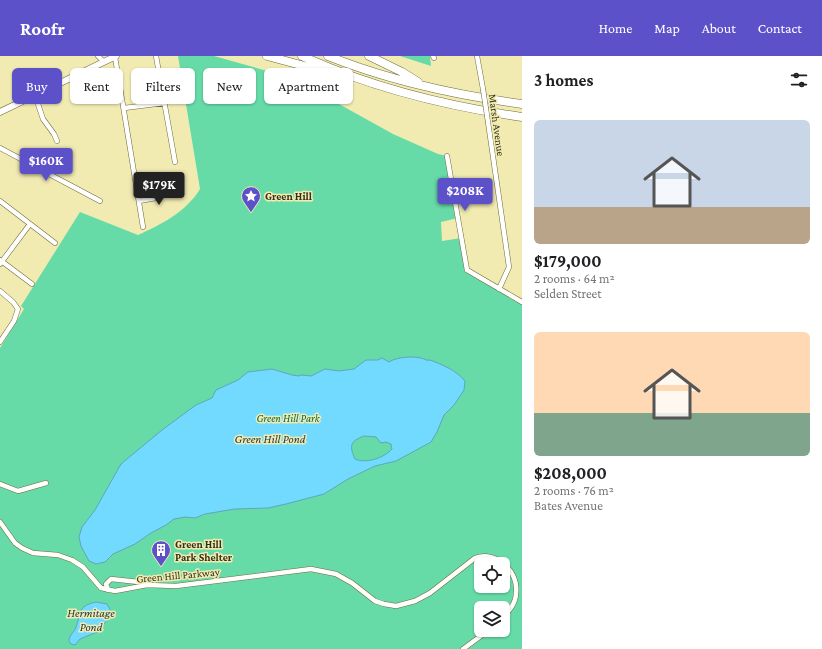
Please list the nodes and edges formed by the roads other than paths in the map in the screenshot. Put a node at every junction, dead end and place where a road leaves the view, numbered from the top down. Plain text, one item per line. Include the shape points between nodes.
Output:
1 (98, 56) edge
2 (115, 56) edge
3 (156, 56) edge
4 (267, 56) edge
5 (302, 56) edge
6 (328, 56) edge
7 (369, 56) edge
8 (477, 56) edge
9 (104, 62) junction
10 (158, 68) edge
11 (62, 82) edge
12 (423, 86) junction
13 (387, 88) junction
14 (16, 104) edge
15 (38, 104) edge
16 (156, 104) edge
17 (164, 104) edge
18 (522, 104) edge
19 (124, 108) junction
20 (0, 112) edge
21 (522, 117) edge
22 (57, 142) dead end
23 (0, 148) edge
24 (447, 156) dead end
25 (175, 162) dead end
26 (169, 189) dead end
27 (0, 201) edge
28 (100, 201) dead end
29 (139, 201) junction
30 (30, 224) junction
31 (143, 227) dead end
32 (55, 243) dead end
33 (1, 262) edge
34 (32, 284) dead end
35 (499, 290) junction
36 (0, 291) edge
37 (522, 302) edge
38 (0, 342) edge
39 (46, 483) dead end
40 (0, 484) edge
41 (0, 522) edge
42 (158, 585) junction
43 (108, 590) junction
44 (510, 607) edge
45 (479, 637) edge
46 (463, 649) edge

1 - 9 street
2 - 9 main road
2 - 19 street
3 - 10 street
4 - 13 highway
5 - 13 highway
6 - 12 highway via 368,71
7 - 12 highway via 402,72
8 - 35 street, Marsh Avenue, bridge via 509,267
9 - 11 main road
12 - 18 highway
13 - 21 highway via 459,106
14 - 20 main road
15 - 22 street via 43,119
16 - 19 street
17 - 25 street
19 - 29 street
23 - 28 street
24 - 35 street via 467,270
26 - 29 street via 156,198
27 - 30 street
29 - 31 street
30 - 32 street
30 - 33 street
33 - 34 street
35 - 37 street
36 - 38 street via 18,308
39 - 40 street via 18,491
41 - 43 street via 22,548 34,553 58,555 72,560 101,588
42 - 43 street, Green Hill Parkway via 143,585 121,591
42 - 43 street via 111,579 106,584
42 - 44 street, Green Hill Parkway via 176,586 311,569 336,574 375,601 396,606 430,593 475,558 491,557 511,570 517,587
45 - 46 street

